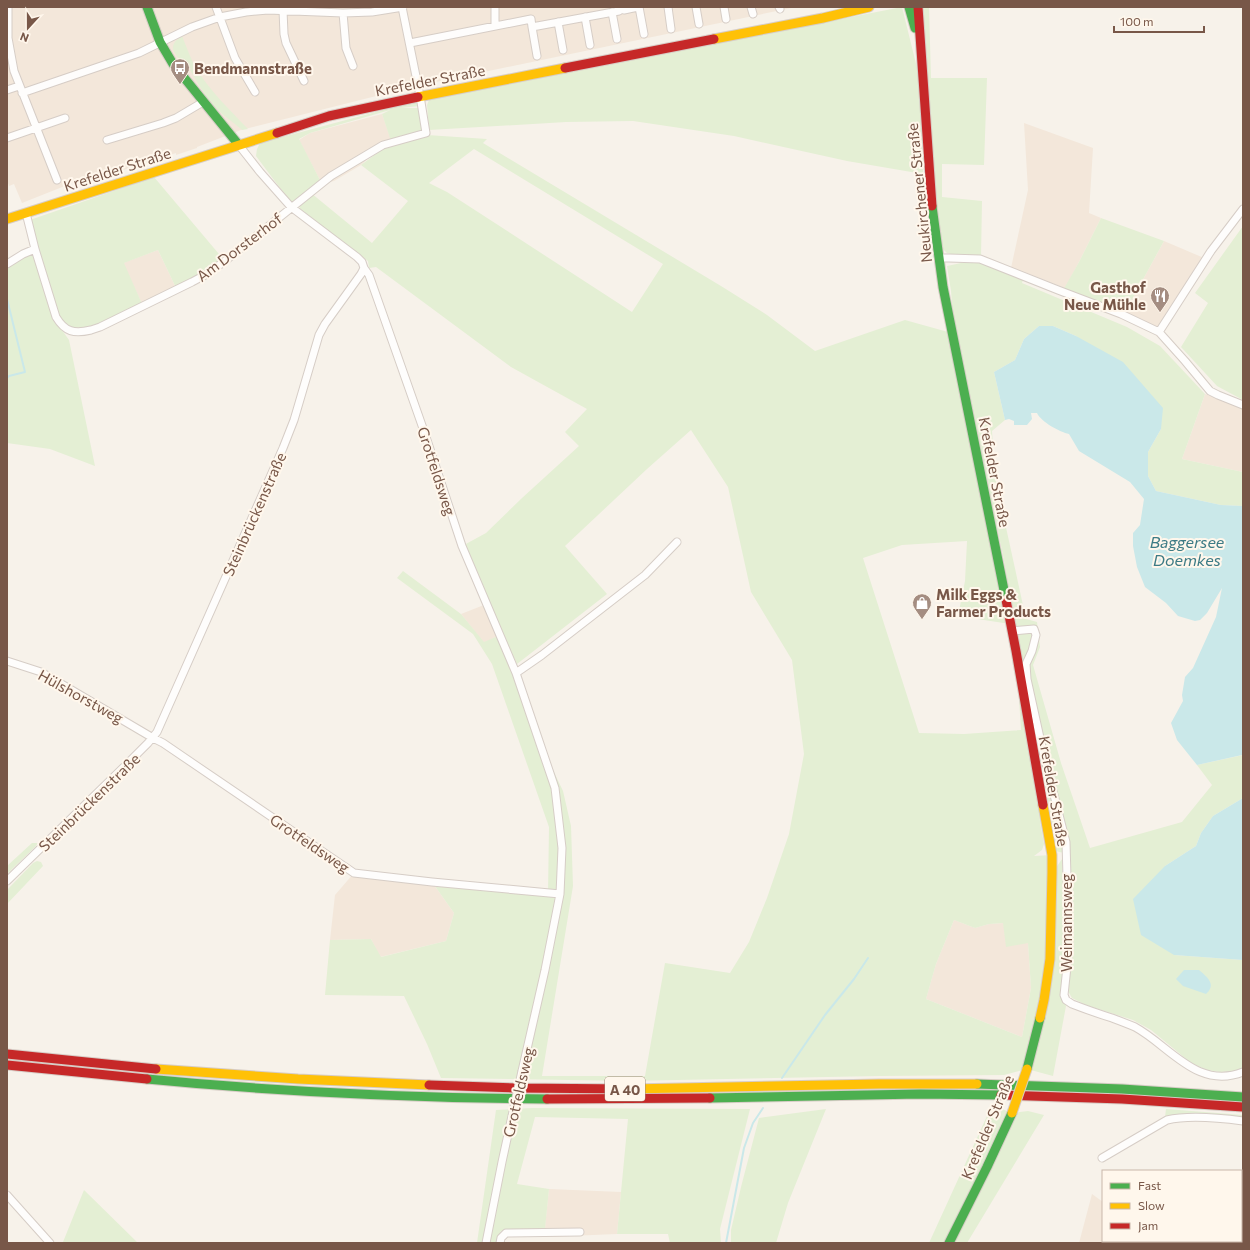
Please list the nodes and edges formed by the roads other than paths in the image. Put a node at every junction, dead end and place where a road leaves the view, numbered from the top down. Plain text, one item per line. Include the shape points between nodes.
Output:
1 (8, 7) edge
2 (147, 7) edge
3 (216, 7) edge
4 (403, 7) edge
5 (495, 7) edge
6 (638, 7) edge
7 (668, 7) edge
8 (696, 7) edge
9 (724, 7) edge
10 (869, 7) edge
11 (909, 7) edge
12 (918, 7) edge
13 (268, 9) edge
14 (308, 9) edge
15 (283, 10) junction
16 (596, 11) edge
17 (618, 11) junction
18 (343, 13) junction
19 (8, 15) edge
20 (220, 17) junction
21 (585, 17) junction
22 (726, 19) dead end
23 (558, 22) junction
24 (698, 24) dead end
25 (495, 26) junction
26 (532, 27) junction
27 (671, 29) dead end
28 (644, 34) dead end
29 (8, 38) edge
30 (618, 39) dead end
31 (160, 42) junction
32 (410, 43) junction
33 (590, 45) dead end
34 (563, 50) dead end
35 (921, 50) junction
36 (537, 56) dead end
37 (353, 66) dead end
38 (304, 81) dead end
39 (7, 90) edge
40 (21, 90) junction
41 (255, 92) dead end
42 (420, 96) junction
43 (202, 102) junction
44 (65, 118) dead end
45 (35, 128) junction
46 (7, 138) edge
47 (107, 140) dead end
48 (238, 144) junction
49 (57, 180) dead end
50 (291, 207) junction
51 (1243, 210) edge
52 (26, 213) junction
53 (7, 219) edge
54 (35, 249) junction
55 (939, 258) junction
56 (7, 264) edge
57 (364, 268) junction
58 (952, 332) joint
59 (1159, 332) junction
60 (1243, 405) edge
61 (677, 542) dead end
62 (1012, 631) junction
63 (7, 662) edge
64 (516, 673) junction
65 (153, 738) junction
66 (7, 881) edge
67 (560, 894) junction
68 (7, 1054) edge
69 (7, 1065) edge
70 (1243, 1072) edge
71 (1243, 1097) edge
72 (1243, 1107) edge
73 (1243, 1121) edge
74 (1102, 1158) dead end
75 (7, 1195) edge
76 (580, 1232) dead end
77 (50, 1243) edge
78 (486, 1243) edge
79 (500, 1243) edge
80 (949, 1243) edge

1 - 19 street
2 - 31 main road
3 - 20 street
4 - 18 street
4 - 32 street
5 - 25 street
6 - 17 street
6 - 28 street
7 - 27 street
8 - 24 street
9 - 22 street
10 - 42 main road, Krefelder Straße
11 - 35 main road, Neukirchener Straße
12 - 35 main road, Neukirchener Straße
13 - 15 street
13 - 20 street
14 - 15 street
14 - 18 street
15 - 38 street via 286,43
16 - 17 street
16 - 21 street
17 - 30 street
18 - 37 street via 346,48
19 - 29 street
20 - 31 street
20 - 41 street via 235,58
21 - 23 street
21 - 33 street
23 - 26 street
23 - 34 street
25 - 26 street via 531,19
25 - 32 street
26 - 36 street
29 - 40 street via 12,66
31 - 40 street via 139,53
31 - 43 main road
32 - 42 street
35 - 55 main road, Neukirchener Straße via 931,194
39 - 40 street
40 - 45 street
42 - 48 main road, Krefelder Straße via 329,116
42 - 50 street, Am Dorsterhof via 426,133 383,145 331,176
43 - 47 street via 176,118
43 - 48 main road
44 - 45 street
45 - 46 street
45 - 49 street
48 - 50 street
48 - 52 main road, Krefelder Straße
50 - 54 street, Am Dorsterhof via 207,274 100,327 82,332 65,328 56,317
50 - 57 street via 357,257
51 - 59 street via 1211,251
52 - 53 main road, Krefelder Straße
52 - 54 street, Am Dorsterhof
54 - 56 street
55 - 58 main road, Neukirchener Straße
55 - 59 street via 980,259 1121,314
57 - 64 street, Grotfeldsweg via 369,275 394,344 462,546
57 - 65 street, Steinbrückenstraße via 319,336 283,448
58 - 62 main road, Krefelder Straße
59 - 60 street via 1210,391
61 - 64 street via 645,575
62 - 70 street, Weimannsweg via 1034,629 1036,635 1026,664 1027,679 1066,842 1069,948 1064,994 1066,1000 1134,1026 1187,1066 1204,1074 1224,1076
62 - 80 main road, Krefelder Straße, bridge via 1052,855 1050,959 1044,1000 1027,1069 1012,1113
63 - 65 street, Hülshorstweg via 41,672
64 - 67 street, Grotfeldsweg via 555,788 562,848
65 - 66 street, Steinbrückenstraße
65 - 67 street, Grotfeldsweg via 354,873
67 - 78 street, Grotfeldsweg, bridge
68 - 71 main road, A 40 via 213,1074 452,1087 680,1089 1011,1084
69 - 72 main road, A 40 via 204,1084 454,1097 664,1100 913,1094 1134,1100
73 - 74 street via 1176,1118 1167,1120
75 - 77 street
76 - 79 street via 506,1233

